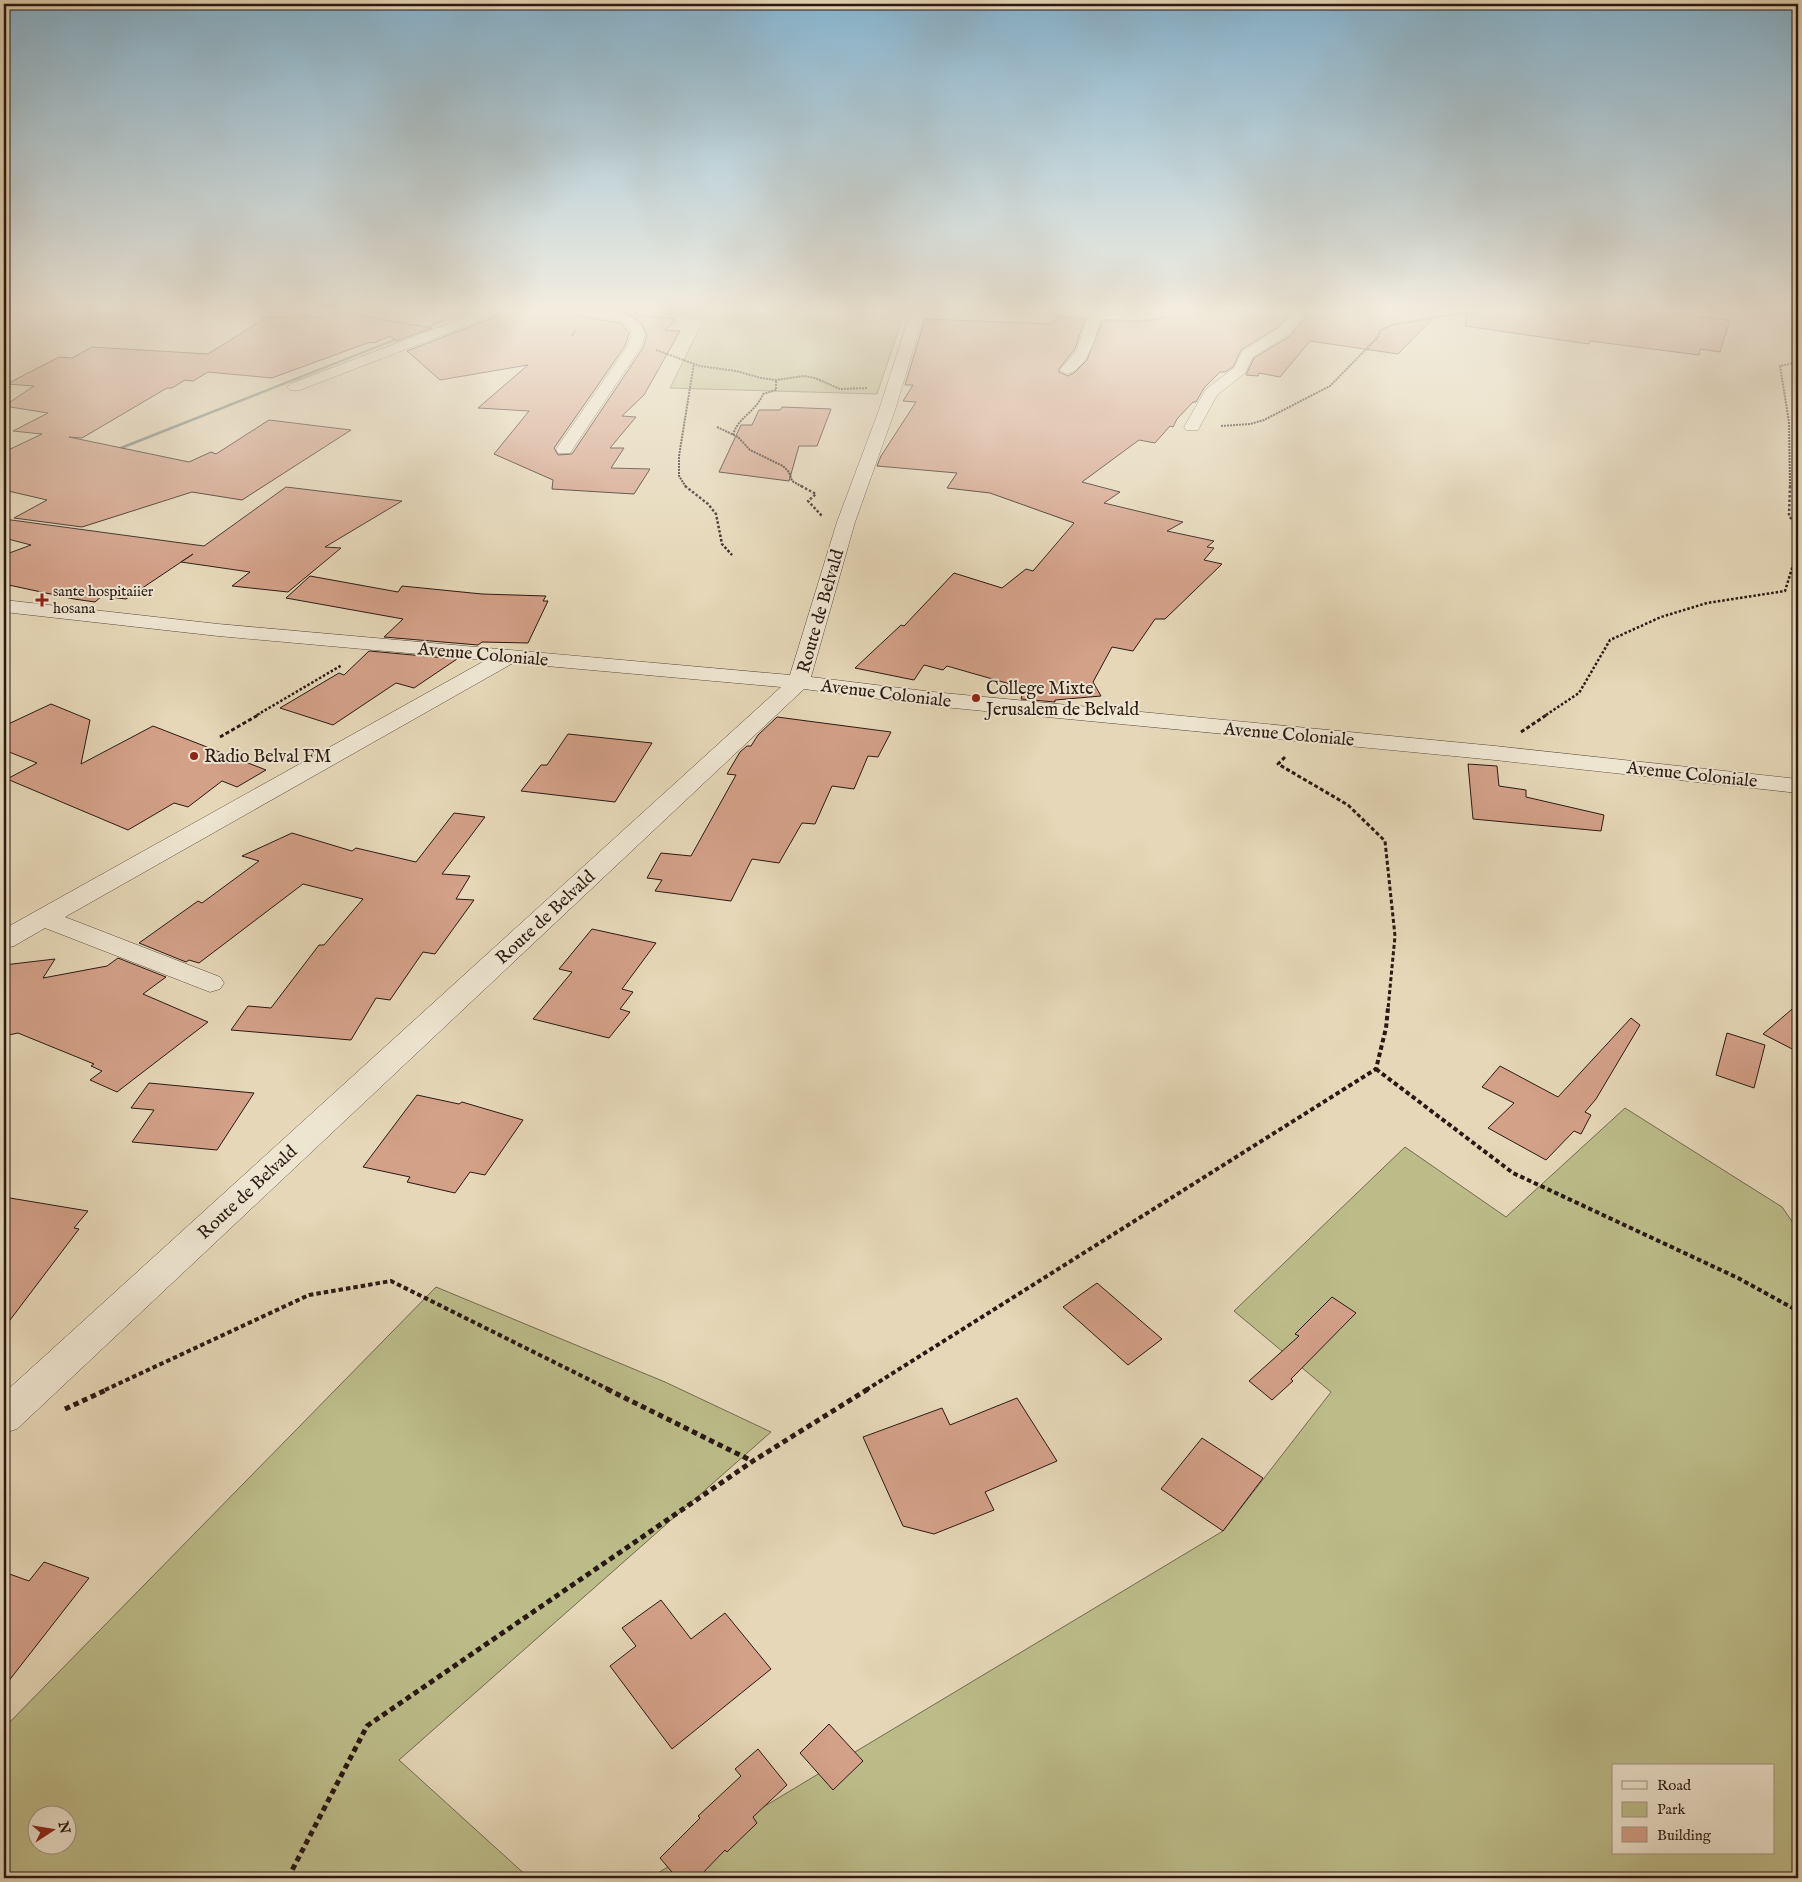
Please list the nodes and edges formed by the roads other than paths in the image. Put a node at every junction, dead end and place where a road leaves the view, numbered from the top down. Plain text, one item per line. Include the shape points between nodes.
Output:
1 (598, 399) edge
2 (890, 399) edge
3 (1208, 399) edge
4 (1192, 427) road end
5 (564, 449) dead end
6 (4, 606) edge
7 (508, 657) junction
8 (799, 682) junction
9 (1798, 786) edge
10 (44, 918) junction
11 (4, 940) edge
12 (210, 982) dead end
13 (4, 1417) edge

1 - 5 street
2 - 8 street, Route de Belvald via 846,522
3 - 4 street
6 - 7 street, Avenue Coloniale
7 - 8 street, Avenue Coloniale
7 - 10 street
8 - 9 street, Avenue Coloniale via 933,699 1495,753
8 - 13 street, Route de Belvald
10 - 11 street
10 - 12 street

